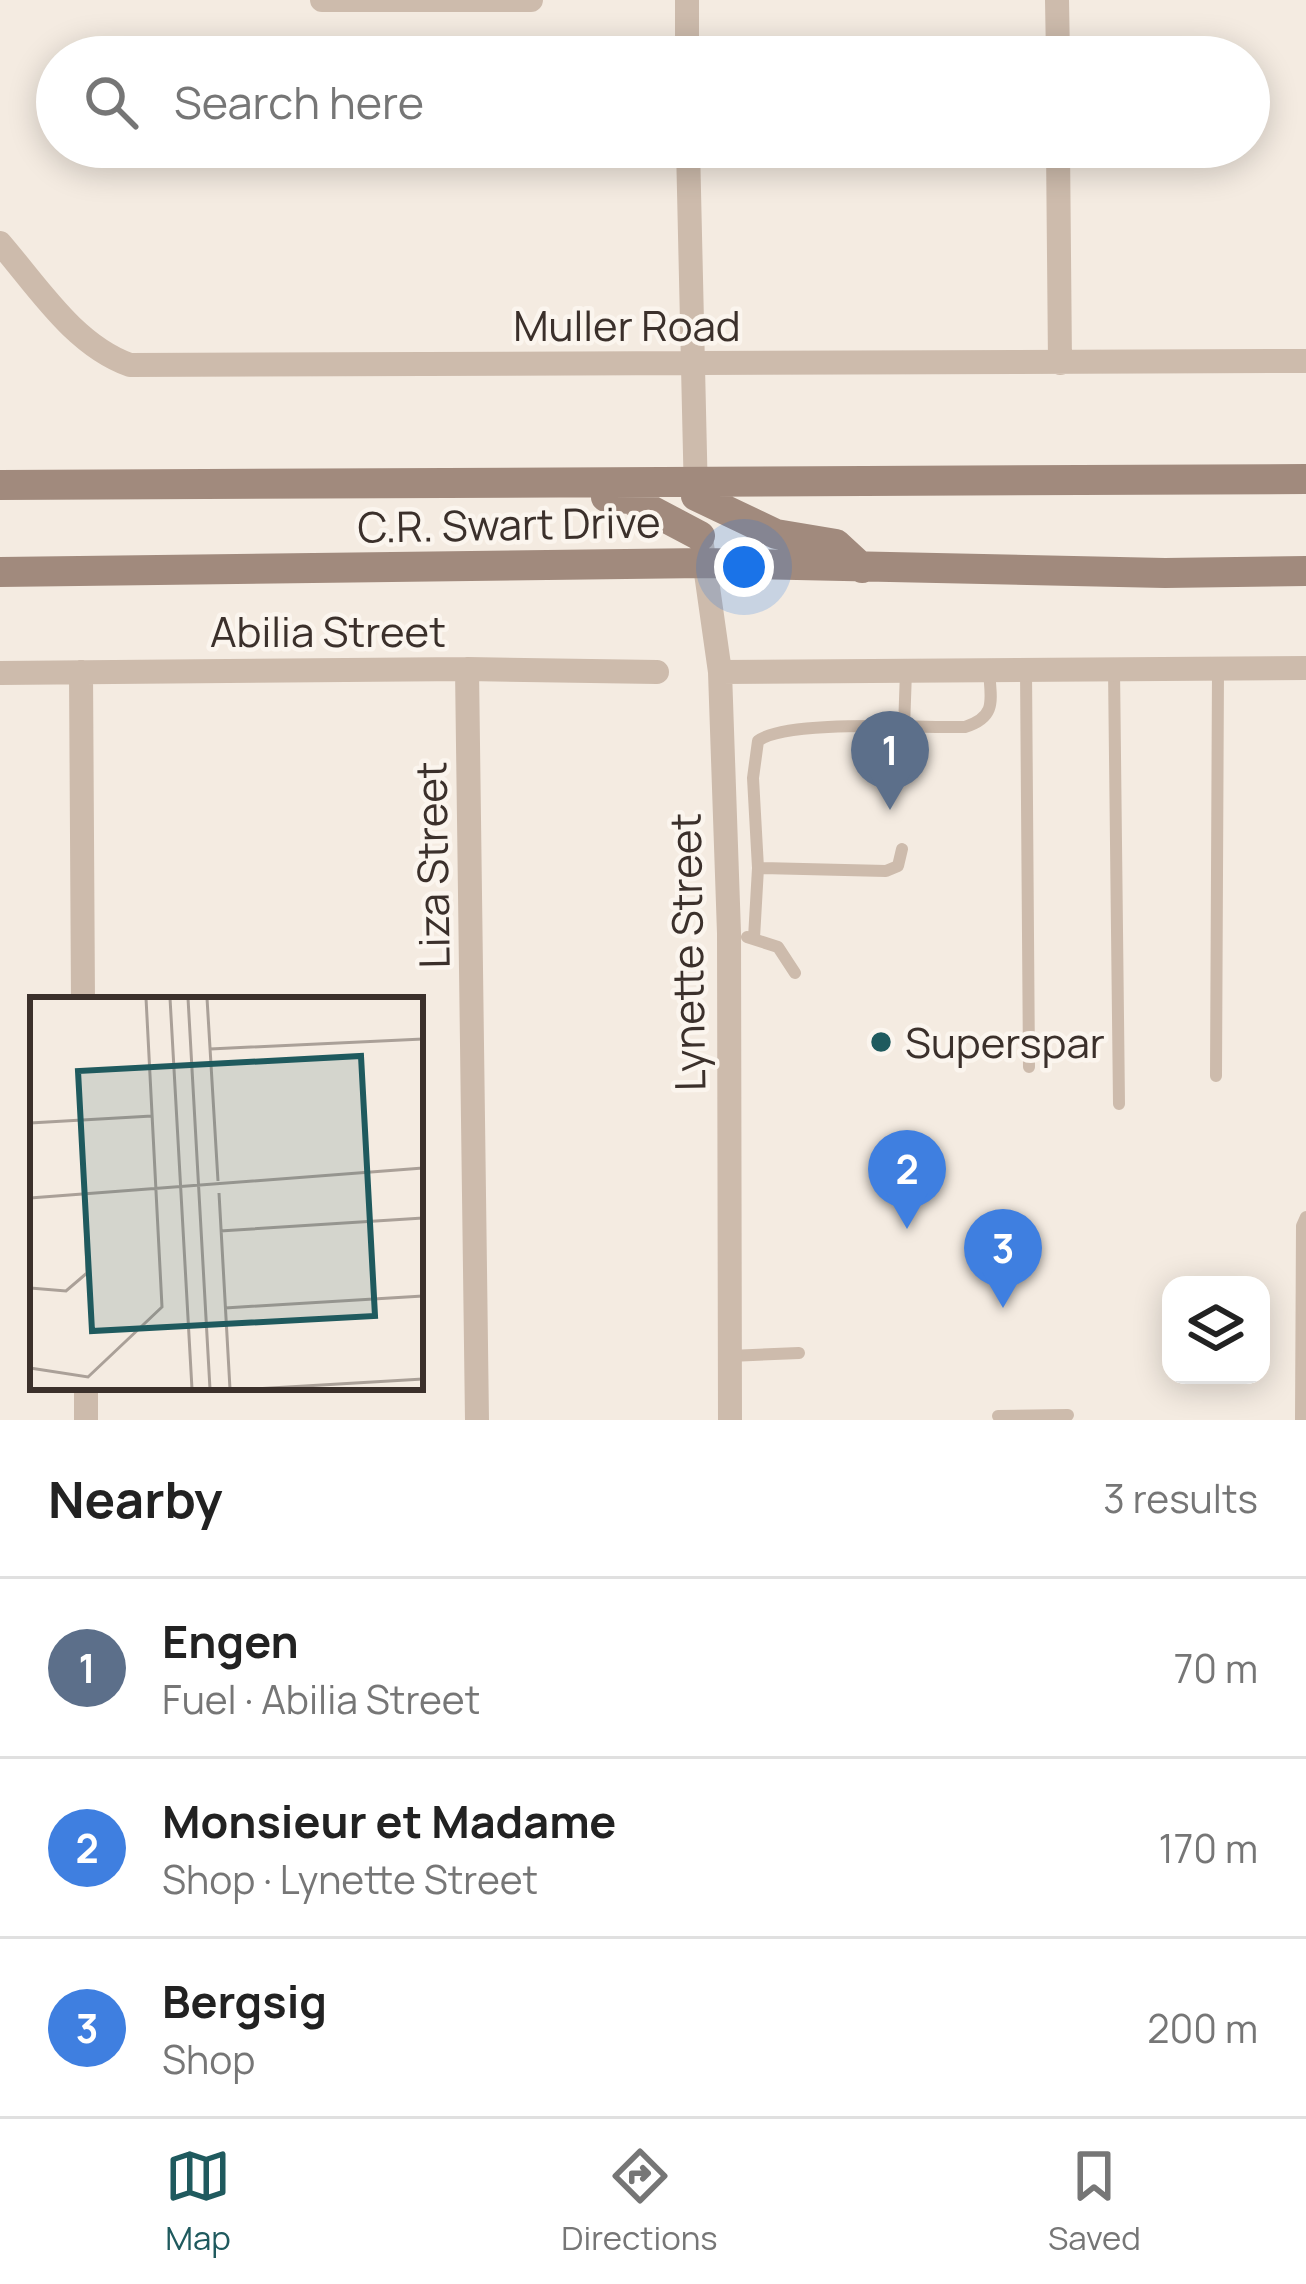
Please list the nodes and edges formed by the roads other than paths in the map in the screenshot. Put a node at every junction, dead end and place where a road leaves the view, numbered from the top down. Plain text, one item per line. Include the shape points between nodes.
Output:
1 (322, 0) edge
2 (531, 0) edge
3 (687, 0) edge
4 (1058, 0) edge
5 (687, 36) edge
6 (1058, 36) edge
7 (688, 168) edge
8 (1058, 168) edge
9 (0, 243) edge
10 (1306, 361) edge
11 (690, 363) junction
12 (1060, 363) junction
13 (1306, 479) edge
14 (566, 484) junction
15 (0, 485) edge
16 (695, 490) junction
17 (702, 549) junction
18 (862, 568) junction
19 (1306, 571) edge
20 (0, 572) edge
21 (1306, 668) edge
22 (467, 669) junction
23 (989, 669) junction
24 (1026, 669) junction
25 (1114, 669) junction
26 (906, 670) junction
27 (657, 671) dead end
28 (1217, 671) junction
29 (81, 672) junction
30 (719, 672) junction
31 (0, 673) edge
32 (904, 728) junction
33 (902, 849) dead end
34 (758, 868) junction
35 (741, 936) junction
36 (796, 973) dead end
37 (83, 997) edge
38 (1029, 1066) dead end
39 (1216, 1076) dead end
40 (1119, 1104) dead end
41 (1306, 1217) edge
42 (799, 1353) dead end
43 (730, 1355) junction
44 (1068, 1415) dead end
45 (998, 1416) dead end
46 (476, 1420) edge
47 (730, 1420) edge
48 (1301, 1420) edge

1 - 2 street
3 - 5 street
4 - 6 street
7 - 11 street, Lynette Street
8 - 12 street
9 - 11 street, Muller Road via 78,334 130,365
10 - 12 street, Muller Road
11 - 12 street, Muller Road
11 - 16 street, Lynette Street
13 - 16 main road, C.R. Swart Drive
14 - 15 main road, C.R. Swart Drive
14 - 16 main road, C.R. Swart Drive
14 - 17 main road via 630,499
16 - 17 street, Lynette Street
16 - 18 main road via 776,534 836,544
17 - 18 main road, C.R. Swart Drive
17 - 20 main road, C.R. Swart Drive
17 - 30 street, Lynette Street
18 - 19 main road, C.R. Swart Drive
21 - 28 street
22 - 27 street, Abilia Street
22 - 29 street, Abilia Street
22 - 46 street, Liza Street
23 - 24 street
23 - 26 street
23 - 32 lane via 982,722
24 - 25 street
24 - 38 lane
25 - 28 street
25 - 40 lane
26 - 30 street
26 - 32 lane
28 - 39 lane
29 - 31 street, Abilia Street
29 - 37 street
30 - 35 street, Lynette Street
32 - 34 lane via 798,729 758,741
33 - 34 lane via 898,866 886,871
34 - 35 lane
35 - 36 lane via 778,947
35 - 43 street, Lynette Street
41 - 48 lane
42 - 43 lane
43 - 47 street, Lynette Street
44 - 45 lane

